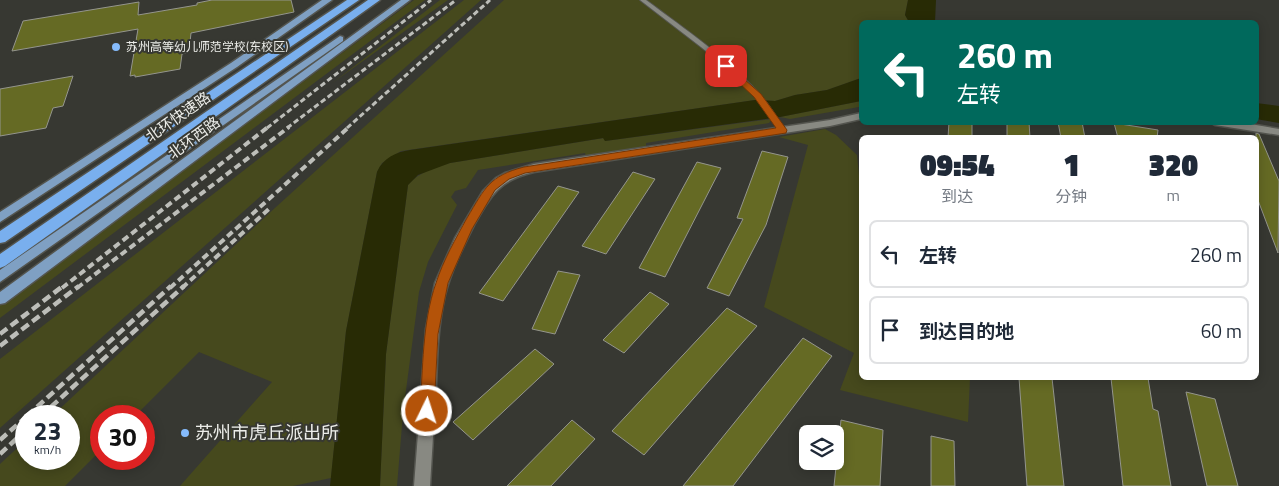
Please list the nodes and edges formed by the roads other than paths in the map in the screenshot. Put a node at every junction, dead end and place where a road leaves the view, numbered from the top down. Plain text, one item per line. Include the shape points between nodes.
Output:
1 (328, 0) edge
2 (352, 0) edge
3 (395, 0) edge
4 (406, 0) edge
5 (643, 0) edge
6 (378, 5) edge
7 (859, 116) edge
8 (1234, 125) edge
9 (779, 126) junction
10 (1279, 132) edge
11 (0, 218) edge
12 (0, 238) edge
13 (0, 262) edge
14 (0, 278) edge
15 (0, 299) edge
16 (422, 486) edge

1 - 11 main road
2 - 12 highway, 北环快速路
3 - 6 main road
4 - 15 main road, 北环西路
5 - 9 lane via 696,40 761,100
6 - 13 highway, 北环快速路
6 - 14 main road
7 - 9 street via 830,123
8 - 10 street
9 - 16 street via 524,170 505,176 491,187 466,229 442,283 436,306

